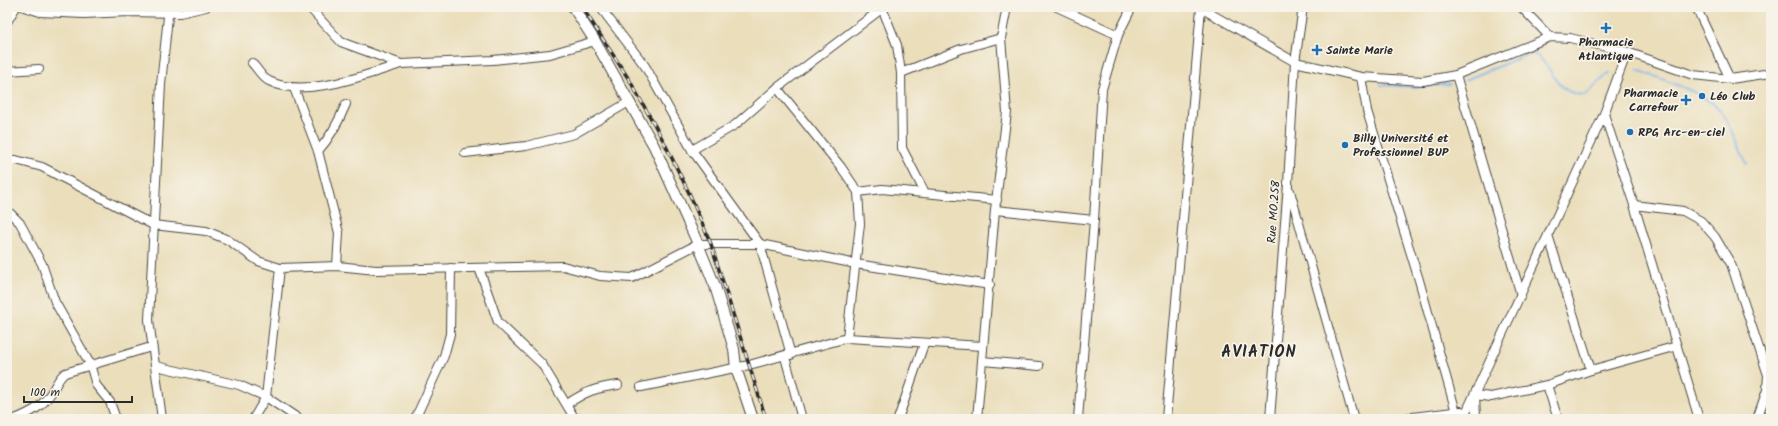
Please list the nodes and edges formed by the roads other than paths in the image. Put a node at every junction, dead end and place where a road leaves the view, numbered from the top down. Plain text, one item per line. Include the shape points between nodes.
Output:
1 (16, 7) edge
2 (24, 7) edge
3 (206, 7) edge
4 (308, 7) edge
5 (573, 7) edge
6 (600, 7) edge
7 (1007, 7) edge
8 (1057, 7) edge
9 (1132, 7) edge
10 (1201, 7) edge
11 (1303, 7) edge
12 (1521, 7) edge
13 (1696, 7) edge
14 (883, 8) edge
15 (169, 10) edge
16 (7, 22) edge
17 (1118, 35) junction
18 (1550, 37) junction
19 (1001, 38) junction
20 (595, 41) junction
21 (1627, 52) junction
22 (1295, 62) junction
23 (252, 63) dead end
24 (401, 64) junction
25 (39, 69) dead end
26 (7, 71) edge
27 (901, 73) junction
28 (1771, 74) edge
29 (1456, 75) junction
30 (1361, 77) junction
31 (1730, 79) junction
32 (294, 88) junction
33 (777, 88) junction
34 (629, 102) junction
35 (346, 104) dead end
36 (1604, 114) junction
37 (692, 150) junction
38 (318, 151) junction
39 (465, 153) dead end
40 (7, 160) edge
41 (1288, 184) junction
42 (858, 192) junction
43 (925, 193) junction
44 (997, 200) junction
45 (1634, 205) junction
46 (7, 210) edge
47 (995, 210) junction
48 (1094, 220) junction
49 (153, 225) junction
50 (1548, 235) junction
51 (698, 244) junction
52 (760, 244) junction
53 (856, 264) junction
54 (337, 266) junction
55 (280, 268) junction
56 (451, 268) junction
57 (479, 268) junction
58 (990, 285) junction
59 (1521, 294) junction
60 (847, 338) junction
61 (924, 344) junction
62 (983, 346) junction
63 (1677, 346) junction
64 (151, 347) junction
65 (788, 356) junction
66 (982, 361) junction
67 (90, 364) junction
68 (156, 366) junction
69 (1038, 366) dead end
70 (736, 368) junction
71 (1591, 370) junction
72 (618, 385) dead end
73 (1547, 385) junction
74 (641, 387) dead end
75 (1475, 395) junction
76 (266, 397) junction
77 (567, 404) junction
78 (1468, 410) junction
79 (1456, 412) junction
80 (15, 419) edge
81 (116, 419) edge
82 (162, 419) edge
83 (253, 419) edge
84 (299, 419) edge
85 (415, 419) edge
86 (575, 419) edge
87 (753, 419) edge
88 (802, 419) edge
89 (898, 419) edge
90 (977, 419) edge
91 (1078, 419) edge
92 (1166, 419) edge
93 (1270, 419) edge
94 (1354, 419) edge
95 (1397, 419) edge
96 (1463, 419) edge
97 (1476, 419) edge
98 (1558, 419) edge
99 (1699, 419) edge
100 (1757, 419) edge

1 - 16 street
2 - 15 street via 40,12 84,14
3 - 15 street via 180,13
4 - 24 street via 341,42
5 - 20 street
6 - 37 street via 645,66
7 - 19 street
8 - 17 street
9 - 17 street
10 - 22 street
10 - 92 street
11 - 22 street, Rue MO.258
12 - 18 street
13 - 31 street
14 - 27 street via 898,45
14 - 33 street
15 - 49 street via 161,84
17 - 48 street via 1102,89
18 - 21 street via 1570,38
18 - 29 street
19 - 27 street via 961,49
19 - 44 street via 1007,112
20 - 24 street via 550,54 493,60
20 - 34 street
21 - 31 street via 1693,75
21 - 36 street
22 - 30 street
22 - 41 street, Rue MO.258
23 - 32 street via 268,81
24 - 32 street via 341,83
25 - 26 street
27 - 43 street via 902,148
28 - 31 street
29 - 30 street via 1423,81
29 - 59 street
30 - 79 street via 1367,111
32 - 38 street
33 - 37 street via 735,125
33 - 42 street
34 - 39 street via 574,134 526,146
34 - 51 street via 654,146
35 - 38 street via 339,122
36 - 45 street
36 - 50 street
37 - 52 street
38 - 54 street via 339,233
40 - 49 street via 42,167
41 - 93 street, Rue MO.258
41 - 94 street
42 - 43 street via 882,189
42 - 53 street via 860,224
43 - 44 street
44 - 47 street
45 - 63 street
45 - 100 street via 1683,211 1701,221 1715,237 1731,264 1768,375 1767,390
46 - 67 street via 20,223 39,257 55,302
47 - 48 street
47 - 58 street
48 - 91 street
49 - 55 street via 206,231 228,240 258,261
49 - 64 street via 149,320
50 - 59 street
50 - 71 street
51 - 52 street
51 - 57 street via 632,278 600,276 563,266
51 - 70 street via 715,286 734,349
52 - 53 street
52 - 65 street
53 - 58 street
53 - 60 street
54 - 55 street
54 - 56 street via 376,270
55 - 76 street
56 - 57 street
56 - 85 street via 450,334 444,356
57 - 77 street via 498,322 542,364
58 - 62 street
59 - 75 street
60 - 61 street
60 - 65 street
61 - 62 street
61 - 89 street
62 - 66 street
63 - 71 street
63 - 99 street
64 - 67 street
64 - 68 street
65 - 70 street
65 - 88 street
66 - 69 street
66 - 90 street
67 - 80 street via 65,373 40,407
67 - 81 street via 96,385 110,402
68 - 76 street via 239,385
68 - 82 street
70 - 74 street
70 - 87 street
71 - 73 street
72 - 77 street via 584,392
73 - 75 street via 1491,397
73 - 98 street
75 - 78 street
75 - 97 street
76 - 83 street
76 - 84 street
77 - 86 street
78 - 79 street
78 - 96 street
79 - 95 street

